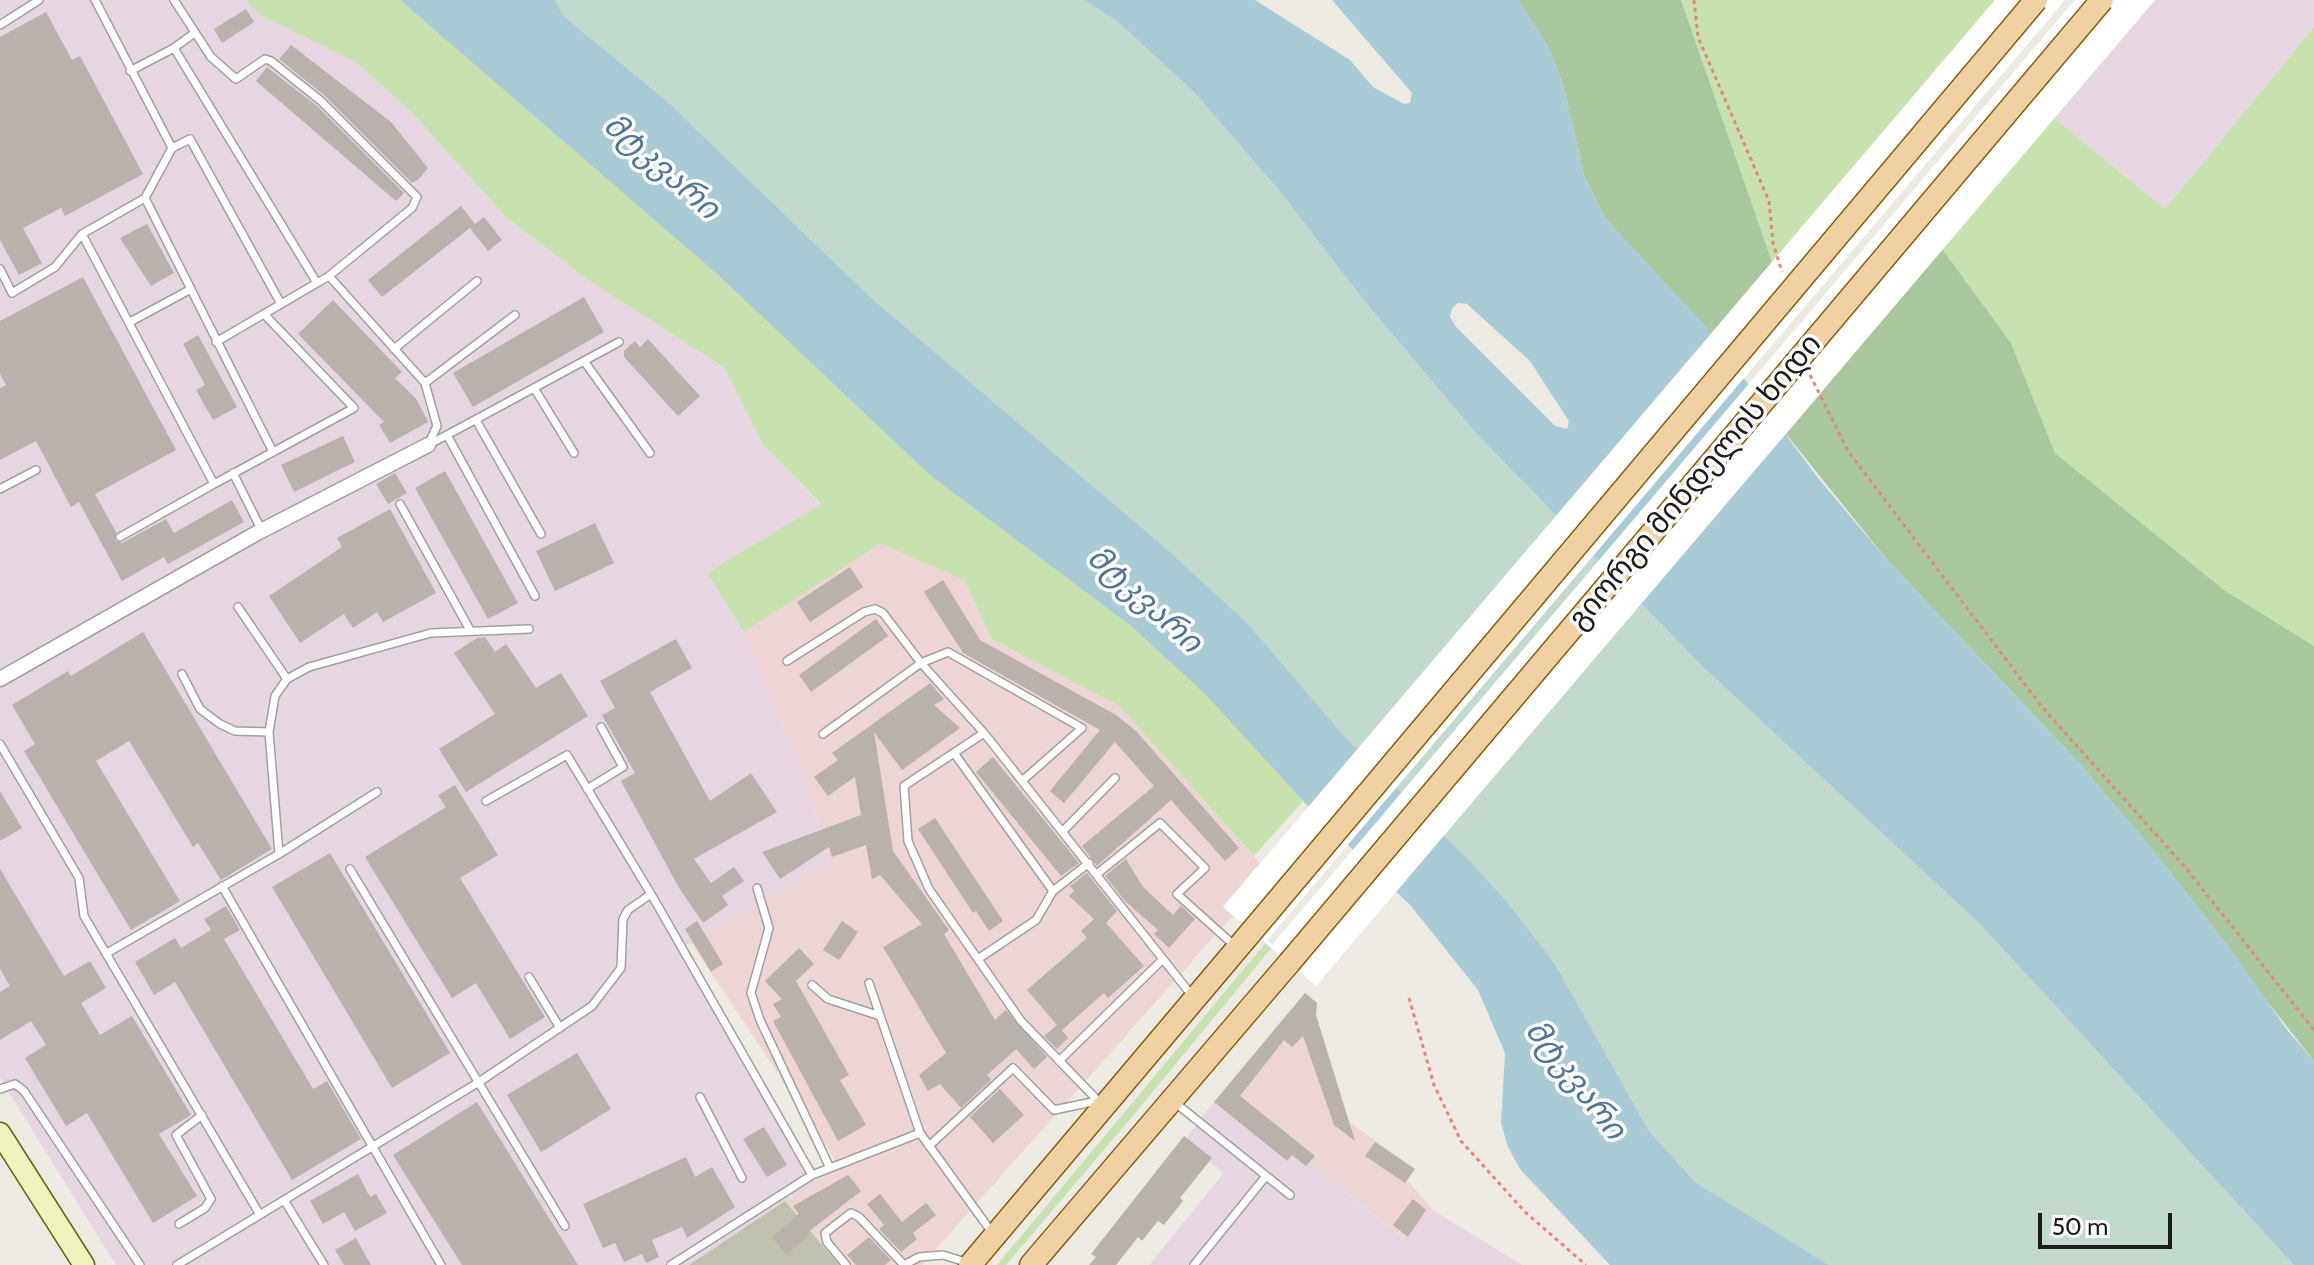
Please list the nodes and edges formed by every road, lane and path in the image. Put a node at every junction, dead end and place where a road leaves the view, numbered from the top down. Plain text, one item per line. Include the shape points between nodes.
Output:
1 (39, 0) edge
2 (95, 0) edge
3 (174, 0) edge
4 (1694, 0) edge
5 (2036, 0) edge
6 (2102, 0) edge
7 (0, 25) edge
8 (193, 34) junction
9 (174, 48) junction
10 (130, 71) junction
11 (172, 148) junction
12 (145, 198) junction
13 (82, 234) junction
14 (0, 269) edge
15 (329, 276) junction
16 (1784, 278) dead end
17 (477, 281) dead end
18 (317, 283) junction
19 (191, 289) junction
20 (281, 304) junction
21 (264, 314) junction
22 (515, 315) dead end
23 (130, 322) junction
24 (216, 342) junction
25 (619, 342) dead end
26 (394, 349) junction
27 (584, 361) junction
28 (1808, 371) dead end
29 (425, 383) junction
30 (534, 388) junction
31 (476, 420) junction
32 (447, 435) junction
33 (428, 445) junction
34 (273, 452) junction
35 (574, 453) dead end
36 (650, 453) dead end
37 (36, 470) dead end
38 (233, 473) junction
39 (214, 484) junction
40 (0, 489) edge
41 (400, 504) dead end
42 (262, 531) junction
43 (541, 534) dead end
44 (120, 537) dead end
45 (535, 596) dead end
46 (238, 607) dead end
47 (529, 629) dead end
48 (470, 630) junction
49 (787, 661) dead end
50 (921, 663) junction
51 (182, 674) dead end
52 (0, 679) edge
53 (287, 679) junction
54 (601, 727) dead end
55 (269, 732) junction
56 (984, 733) junction
57 (823, 734) dead end
58 (0, 744) edge
59 (954, 753) junction
60 (1115, 778) dead end
61 (1022, 781) junction
62 (587, 789) junction
63 (377, 792) dead end
64 (486, 801) dead end
65 (1063, 831) junction
66 (279, 854) junction
67 (1089, 863) junction
68 (350, 869) dead end
69 (1097, 874) junction
70 (222, 886) junction
71 (757, 888) dead end
72 (1053, 891) junction
73 (651, 894) junction
74 (1244, 940) junction
75 (107, 953) junction
76 (978, 959) junction
77 (1162, 960) junction
78 (529, 977) dead end
79 (869, 983) dead end
80 (812, 985) dead end
81 (1409, 998) dead end
82 (1194, 999) junction
83 (880, 1016) junction
84 (560, 1028) junction
85 (2314, 1030) edge
86 (1059, 1061) junction
87 (479, 1082) junction
88 (0, 1089) edge
89 (700, 1097) dead end
90 (1172, 1099) junction
91 (1100, 1104) junction
92 (202, 1115) junction
93 (0, 1133) edge
94 (920, 1133) junction
95 (372, 1146) junction
96 (929, 1146) junction
97 (830, 1168) junction
98 (812, 1175) junction
99 (1266, 1176) junction
100 (742, 1178) dead end
101 (1290, 1195) dead end
102 (284, 1200) junction
103 (260, 1215) junction
104 (179, 1224) dead end
105 (565, 1226) dead end
106 (994, 1236) junction
107 (971, 1264) edge
108 (84, 1265) edge
109 (140, 1265) edge
110 (177, 1265) edge
111 (324, 1265) edge
112 (441, 1265) edge
113 (671, 1265) edge
114 (846, 1265) edge
115 (904, 1265) edge
116 (1031, 1265) edge
117 (1194, 1265) edge
118 (1586, 1265) edge

1 - 7 lane
2 - 10 lane
3 - 8 lane
4 - 16 path via 1698,37 1769,201 1773,243
5 - 74 main road, გიორგი მინდელის ხიდი, bridge
6 - 90 main road, გიორგი მინდელის ხიდი, bridge
8 - 9 lane
8 - 15 lane via 236,79 262,60 271,61 321,101 417,197 412,208
9 - 10 lane
9 - 18 lane
10 - 11 lane
11 - 12 lane
11 - 20 lane via 190,139
12 - 13 lane
12 - 19 lane
13 - 14 lane via 55,267 12,293
13 - 23 lane
15 - 18 lane
15 - 26 lane
17 - 26 lane
18 - 20 lane
19 - 23 lane
19 - 24 lane
20 - 21 lane
21 - 24 lane
21 - 34 lane via 354,408
22 - 29 lane
23 - 39 lane
24 - 34 lane
25 - 27 lane
26 - 29 lane
27 - 30 lane
27 - 36 lane
28 - 85 path via 1848,451 2042,707 2185,867
29 - 33 lane via 437,426
30 - 31 lane
30 - 35 lane
31 - 32 lane
31 - 43 lane
32 - 33 lane
32 - 45 lane
33 - 42 street
34 - 38 lane
37 - 40 lane
38 - 39 lane
38 - 42 lane
39 - 44 lane
41 - 48 lane
42 - 52 street
46 - 53 lane
47 - 48 lane
48 - 53 lane via 431,633 309,667
49 - 50 lane via 875,609
50 - 56 lane
50 - 57 lane
50 - 61 lane via 948,652 1082,728
51 - 55 lane via 200,709 220,724 235,731
53 - 55 lane via 275,696
54 - 62 lane via 623,767
55 - 66 lane
56 - 59 lane
56 - 61 lane
58 - 75 lane via 79,878 84,916
59 - 72 lane
59 - 76 lane via 904,786 908,841 929,889
60 - 65 lane
61 - 65 lane
62 - 64 lane via 567,755
62 - 73 lane
63 - 66 lane
65 - 67 lane
66 - 70 lane
67 - 69 lane
67 - 72 lane
68 - 87 lane
69 - 74 lane via 1160,823 1205,868 1177,894
69 - 77 lane
70 - 75 lane
70 - 95 lane
71 - 97 lane via 769,928 751,993
72 - 76 lane via 1036,920
73 - 84 lane via 623,919 624,958 616,979 592,1006
73 - 98 lane
74 - 82 main road, გიორგი მინდელის ხიდი
75 - 92 lane
76 - 86 lane via 1021,1021
77 - 82 lane
77 - 86 lane
78 - 84 lane
79 - 83 lane
80 - 83 lane via 828,999
81 - 118 path via 1434,1085 1461,1141 1525,1212
82 - 91 main road, გიორგი მინდელის ხიდი
83 - 94 lane
84 - 87 lane
86 - 91 lane
87 - 95 lane
87 - 105 lane
88 - 109 lane via 11,1084 24,1091
89 - 100 lane
90 - 99 lane
90 - 116 main road, გიორგი მინდელის ხიდი
91 - 96 lane via 1054,1110 1013,1068
91 - 106 main road, გიორგი მინდელის ხიდი
92 - 103 lane
92 - 104 lane via 176,1135 211,1199
93 - 108 main road
94 - 96 lane
94 - 97 lane
95 - 102 lane
95 - 112 lane
96 - 106 lane
97 - 98 lane
98 - 113 lane
99 - 101 lane
99 - 117 lane
102 - 103 lane
102 - 111 lane
103 - 110 lane
106 - 107 main road, გიორგი მინდელის ხიდი
107 - 115 lane via 943,1255 919,1257
114 - 115 lane via 825,1233 851,1213

